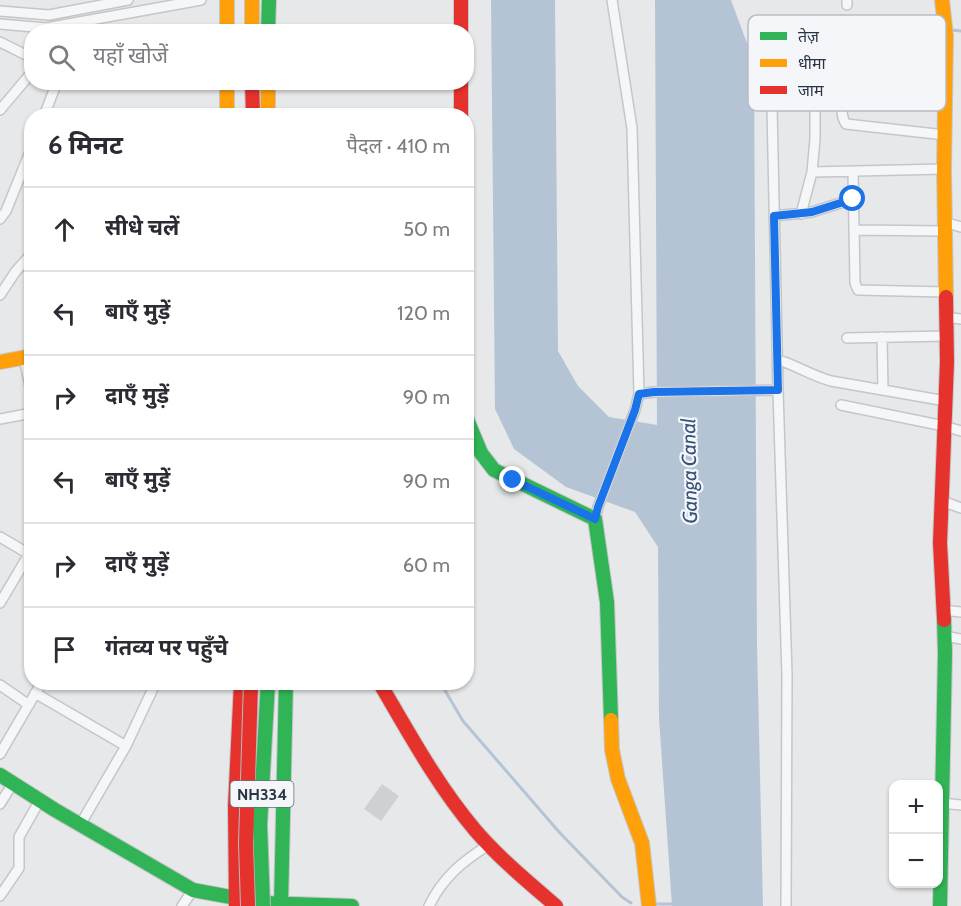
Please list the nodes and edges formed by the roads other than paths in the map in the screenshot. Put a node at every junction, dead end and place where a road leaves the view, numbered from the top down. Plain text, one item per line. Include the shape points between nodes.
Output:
1 (128, 0) edge
2 (201, 0) edge
3 (227, 0) edge
4 (252, 0) edge
5 (269, 0) edge
6 (461, 0) edge
7 (612, 0) edge
8 (942, 0) edge
9 (0, 11) edge
10 (944, 15) edge
11 (0, 24) edge
12 (68, 24) edge
13 (227, 24) edge
14 (252, 24) edge
15 (268, 24) edge
16 (461, 24) edge
17 (24, 26) edge
18 (946, 34) edge
19 (0, 42) edge
20 (24, 54) edge
21 (24, 82) edge
22 (947, 82) joint
23 (54, 90) edge
24 (227, 90) edge
25 (252, 90) edge
26 (268, 90) edge
27 (461, 90) edge
28 (47, 108) edge
29 (227, 108) edge
30 (253, 108) edge
31 (268, 108) edge
32 (461, 108) edge
33 (946, 108) edge
34 (0, 110) edge
35 (772, 111) edge
36 (815, 111) edge
37 (841, 111) edge
38 (946, 111) edge
39 (945, 135) junction
40 (24, 164) edge
41 (944, 169) junction
42 (812, 172) junction
43 (853, 172) junction
44 (853, 199) junction
45 (2, 212) edge
46 (801, 214) junction
47 (774, 216) junction
48 (945, 226) junction
49 (961, 227) edge
50 (854, 230) junction
51 (24, 262) edge
52 (946, 292) junction
53 (0, 295) edge
54 (946, 317) junction
55 (961, 319) edge
56 (946, 336) junction
57 (882, 337) junction
58 (847, 338) dead end
59 (24, 358) edge
60 (779, 360) junction
61 (0, 362) edge
62 (778, 390) junction
63 (883, 390) junction
64 (639, 394) junction
65 (946, 401) junction
66 (840, 405) dead end
67 (24, 414) edge
68 (0, 419) edge
69 (944, 426) junction
70 (961, 431) edge
71 (474, 436) edge
72 (942, 501) junction
73 (961, 508) edge
74 (597, 513) junction
75 (0, 537) edge
76 (24, 548) edge
77 (24, 561) edge
78 (0, 603) edge
79 (943, 610) junction
80 (961, 612) edge
81 (944, 636) junction
82 (961, 639) edge
83 (0, 685) edge
84 (37, 690) edge
85 (152, 690) edge
86 (241, 690) edge
87 (251, 690) edge
88 (268, 690) edge
89 (286, 690) edge
90 (384, 690) edge
91 (35, 693) junction
92 (29, 705) junction
93 (126, 746) junction
94 (0, 754) edge
95 (0, 775) edge
96 (941, 780) edge
97 (13, 783) junction
98 (40, 801) junction
99 (943, 802) edge
100 (0, 804) edge
101 (961, 805) edge
102 (81, 825) junction
103 (941, 834) edge
104 (490, 844) junction
105 (193, 890) junction
106 (0, 896) edge
107 (235, 902) edge
108 (281, 905) edge
109 (182, 906) edge
110 (248, 906) edge
111 (263, 906) edge
112 (352, 906) edge
113 (429, 906) edge
114 (556, 906) edge
115 (649, 906) edge
116 (786, 906) edge
117 (940, 906) edge

1 - 9 street via 49,15
2 - 12 street
3 - 13 main road
4 - 14 main road
5 - 15 main road
6 - 16 main road
7 - 64 street via 632,128
8 - 10 main road
11 - 17 street
18 - 22 main road
19 - 20 street
21 - 34 street
22 - 33 main road
23 - 28 street
24 - 29 main road
25 - 30 main road
26 - 31 main road
27 - 32 main road
35 - 47 street
36 - 42 street
37 - 39 street via 846,124
38 - 39 main road
39 - 41 main road
40 - 45 street
41 - 43 street
41 - 48 main road
42 - 43 street
42 - 46 street
43 - 44 street
44 - 46 street
44 - 50 street
46 - 47 street
47 - 60 street
48 - 49 street
48 - 50 street
48 - 52 main road
50 - 52 street via 858,290
51 - 53 street
52 - 54 main road
54 - 55 street
54 - 56 main road
56 - 57 street
56 - 65 main road
57 - 58 street
57 - 63 street
59 - 61 main road
60 - 62 street
60 - 63 street via 831,381
62 - 64 street
62 - 116 street via 787,675
63 - 65 street
64 - 74 street
65 - 69 main road
66 - 69 street
67 - 68 street
69 - 70 street
69 - 72 main road
71 - 74 main road via 494,470
72 - 73 street
72 - 79 main road
74 - 115 main road via 608,602 612,750 618,779 642,843
75 - 76 street
77 - 78 street
79 - 80 street
79 - 81 main road
81 - 82 street
81 - 96 main road
83 - 92 street
84 - 91 street
85 - 93 street
86 - 107 main road
87 - 110 main road, NH334, bridge
88 - 111 main road, NH334, bridge via 260,825
89 - 108 main road
90 - 104 main road via 431,770 467,820
91 - 92 street
91 - 93 street
92 - 94 street
93 - 102 street
95 - 97 main road
97 - 98 main road
97 - 100 street
98 - 102 main road
98 - 106 street via 19,837 19,868
99 - 101 street
102 - 105 main road
103 - 117 main road
104 - 113 street via 453,870
104 - 114 main road
105 - 107 main road
105 - 109 street
107 - 108 main road
108 - 112 main road

